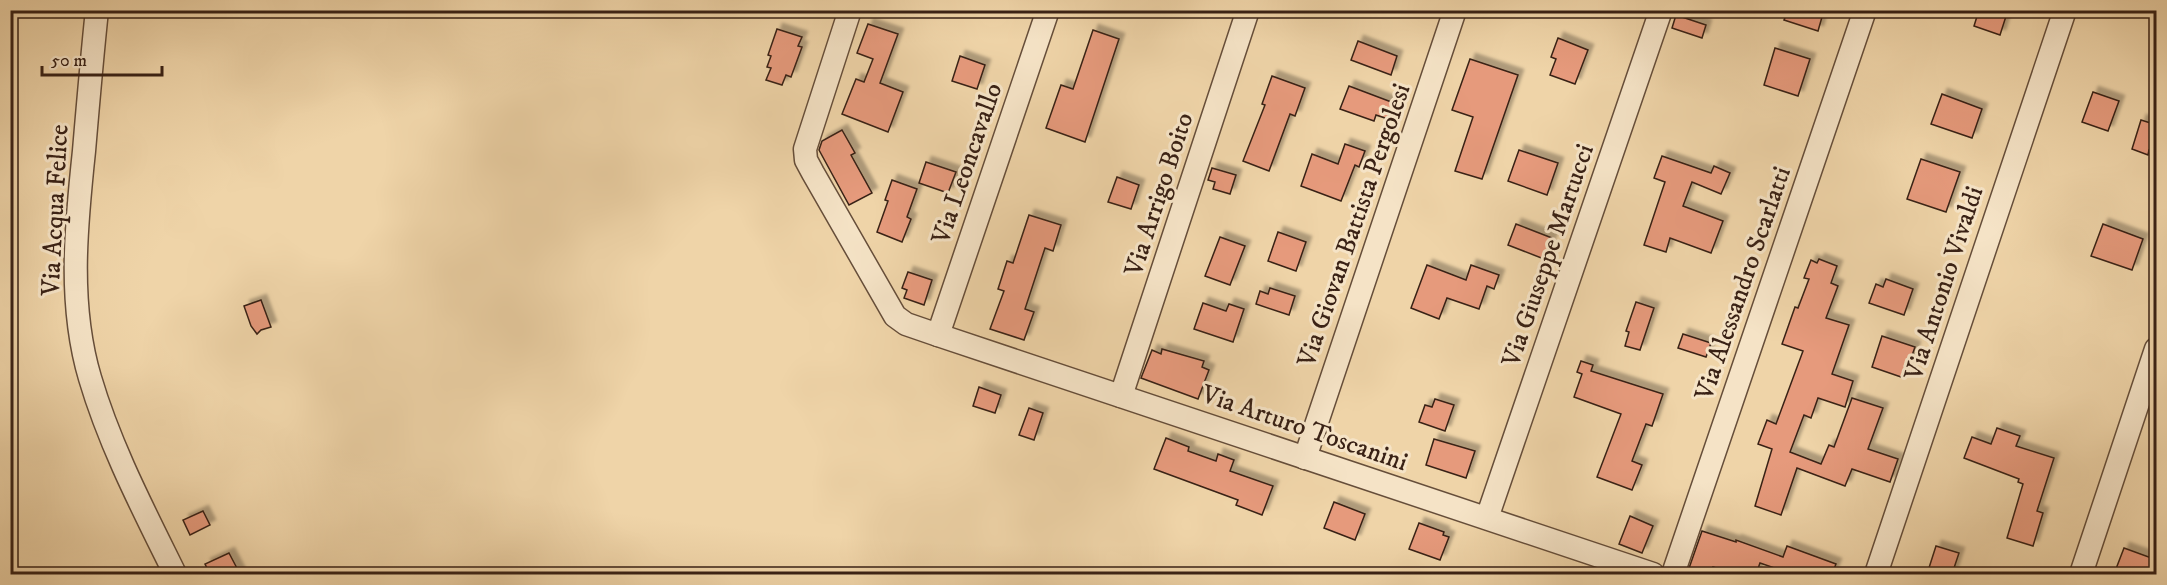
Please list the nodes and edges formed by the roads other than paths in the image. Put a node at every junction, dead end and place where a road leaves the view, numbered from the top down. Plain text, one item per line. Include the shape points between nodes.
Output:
1 (97, 10) edge
2 (850, 10) edge
3 (1048, 10) edge
4 (1248, 10) edge
5 (1455, 10) edge
6 (1661, 10) edge
7 (1865, 10) edge
8 (2065, 10) edge
9 (938, 335) junction
10 (2157, 349) edge
11 (1121, 396) junction
12 (1305, 458) junction
13 (1487, 518) junction
14 (175, 574) edge
15 (1653, 574) edge
16 (1673, 574) edge
17 (1876, 574) edge
18 (2081, 574) edge

1 - 14 street, Via Acqua Felice via 80,186 75,283 80,330 89,377 105,422
2 - 9 street, Via Arturo Toscanini via 805,155 895,316
3 - 9 street, Via Leoncavallo
4 - 11 street, Via Arrigo Boito
5 - 12 street, Via Giovan Battista Pergolesi
6 - 13 street, Via Giuseppe Martucci
7 - 16 street, Via Alessandro Scarlatti
8 - 17 street, Via Antonio Vivaldi
9 - 11 street, Via Arturo Toscanini
10 - 18 street
11 - 12 street, Via Arturo Toscanini
12 - 13 street, Via Arturo Toscanini
13 - 15 street, Via Arturo Toscanini

